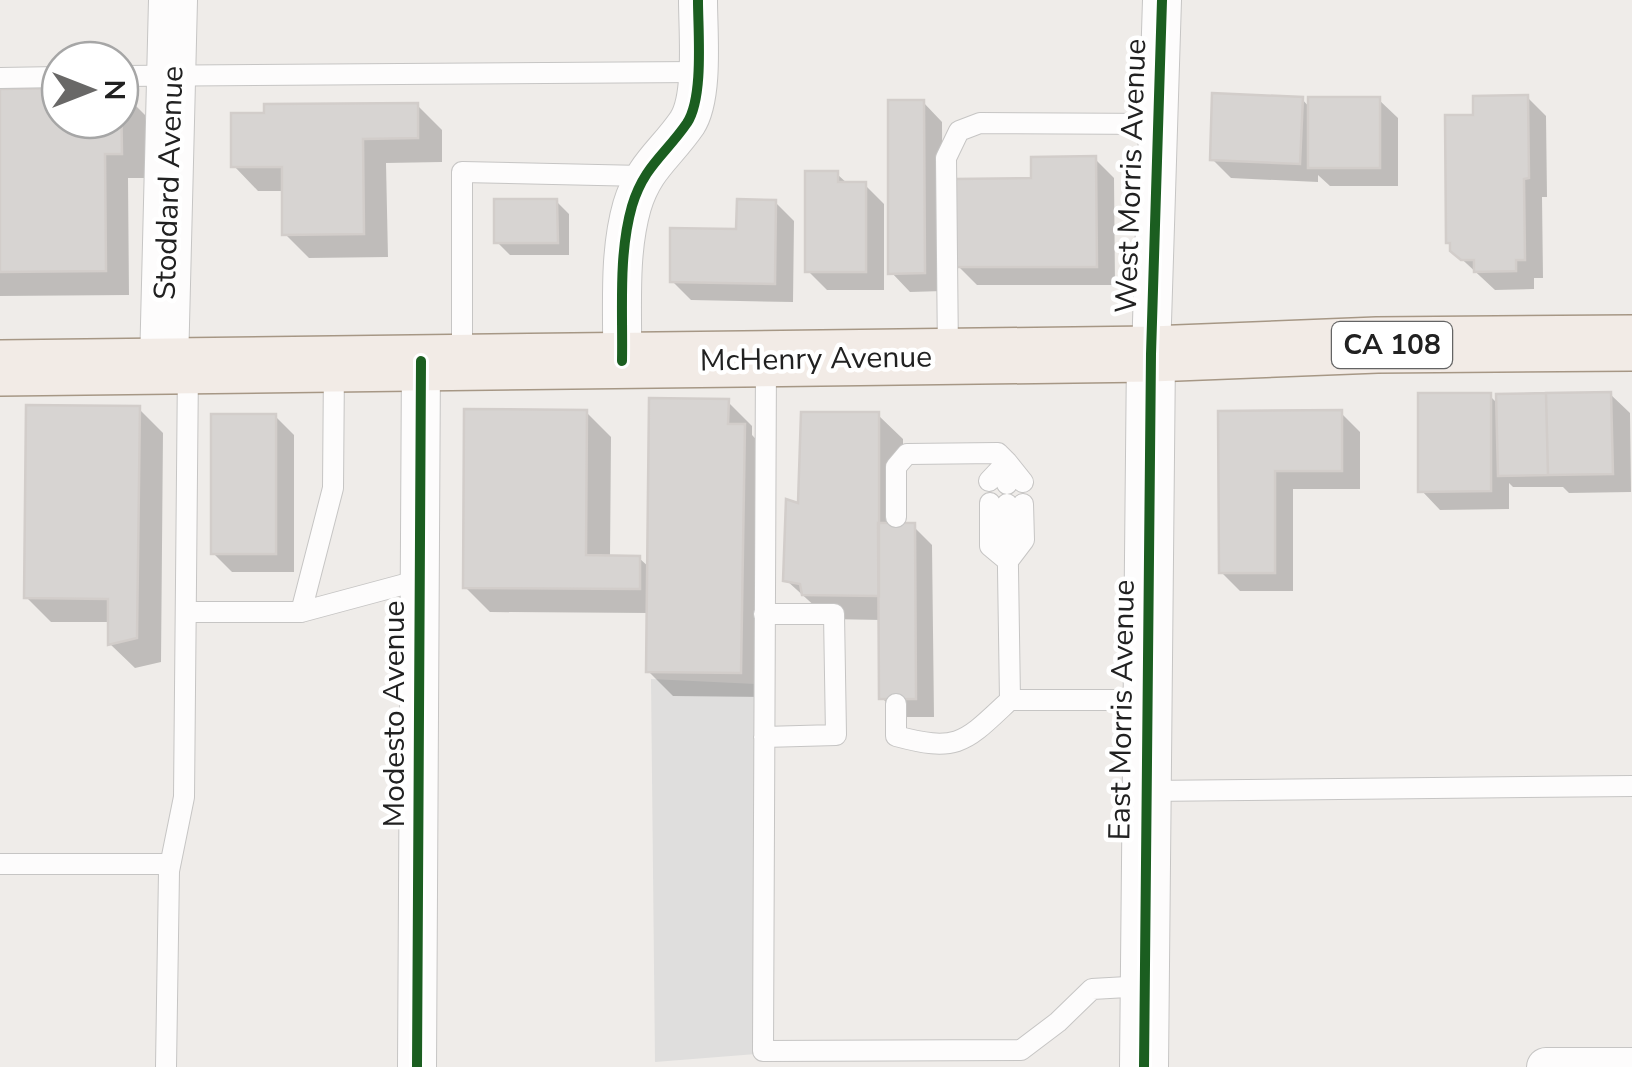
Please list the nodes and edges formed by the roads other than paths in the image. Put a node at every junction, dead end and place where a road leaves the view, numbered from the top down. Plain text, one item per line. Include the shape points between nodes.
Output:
1 (174, 0) edge
2 (698, 0) edge
3 (1162, 0) edge
4 (697, 72) junction
5 (172, 75) junction
6 (140, 76) edge
7 (40, 77) edge
8 (0, 78) edge
9 (1158, 124) junction
10 (642, 176) junction
11 (1632, 342) edge
12 (1152, 354) junction
13 (948, 357) junction
14 (766, 360) junction
15 (441, 361) junction
16 (622, 361) junction
17 (334, 363) junction
18 (176, 365) junction
19 (0, 368) edge
20 (1006, 489) junction
21 (896, 517) dead end
22 (1008, 561) junction
23 (420, 580) junction
24 (186, 612) junction
25 (301, 612) junction
26 (764, 614) junction
27 (1010, 700) junction
28 (1148, 700) junction
29 (896, 704) dead end
30 (764, 738) junction
31 (1632, 786) edge
32 (1146, 791) junction
33 (0, 864) edge
34 (170, 864) junction
35 (1145, 986) junction
36 (1632, 1054) edge
37 (166, 1067) edge
38 (418, 1067) edge
39 (1144, 1067) edge
40 (1546, 1067) edge
41 (1632, 1067) edge

1 - 5 street, Stoddard Avenue
2 - 4 street
3 - 9 street, West Morris Avenue
4 - 5 lane
4 - 10 street via 689,120
5 - 6 lane
5 - 18 street, Stoddard Avenue
7 - 8 lane
9 - 12 street, West Morris Avenue
9 - 13 lane via 980,123 960,130 946,158
10 - 15 lane via 462,172
10 - 16 street via 625,242
11 - 12 main road, McHenry Avenue / CA 108
12 - 13 main road, McHenry Avenue / CA 108
12 - 28 street, East Morris Avenue
13 - 14 main road, McHenry Avenue / CA 108
14 - 16 main road, McHenry Avenue / CA 108
14 - 26 lane
15 - 16 main road, McHenry Avenue / CA 108
15 - 17 main road, McHenry Avenue / CA 108
15 - 23 street, Modesto Avenue
17 - 18 main road, McHenry Avenue / CA 108
17 - 25 lane via 333,488
18 - 19 main road, McHenry Avenue / CA 108
18 - 24 lane
20 - 21 lane via 998,453 908,454 896,467
20 - 22 lane via 1024,540
20 - 22 lane via 990,546
22 - 27 lane
23 - 25 lane
23 - 38 street, Modesto Avenue
24 - 25 lane
24 - 34 lane via 184,797
26 - 30 lane
26 - 30 lane via 834,614 836,735
27 - 28 lane
27 - 29 lane via 970,738 948,745 896,736
28 - 32 street, East Morris Avenue
30 - 35 lane via 763,1051 1022,1050 1092,989
31 - 32 lane
32 - 35 street, East Morris Avenue
33 - 34 lane
34 - 37 lane
35 - 39 street, East Morris Avenue
36 - 41 street
40 - 41 street

